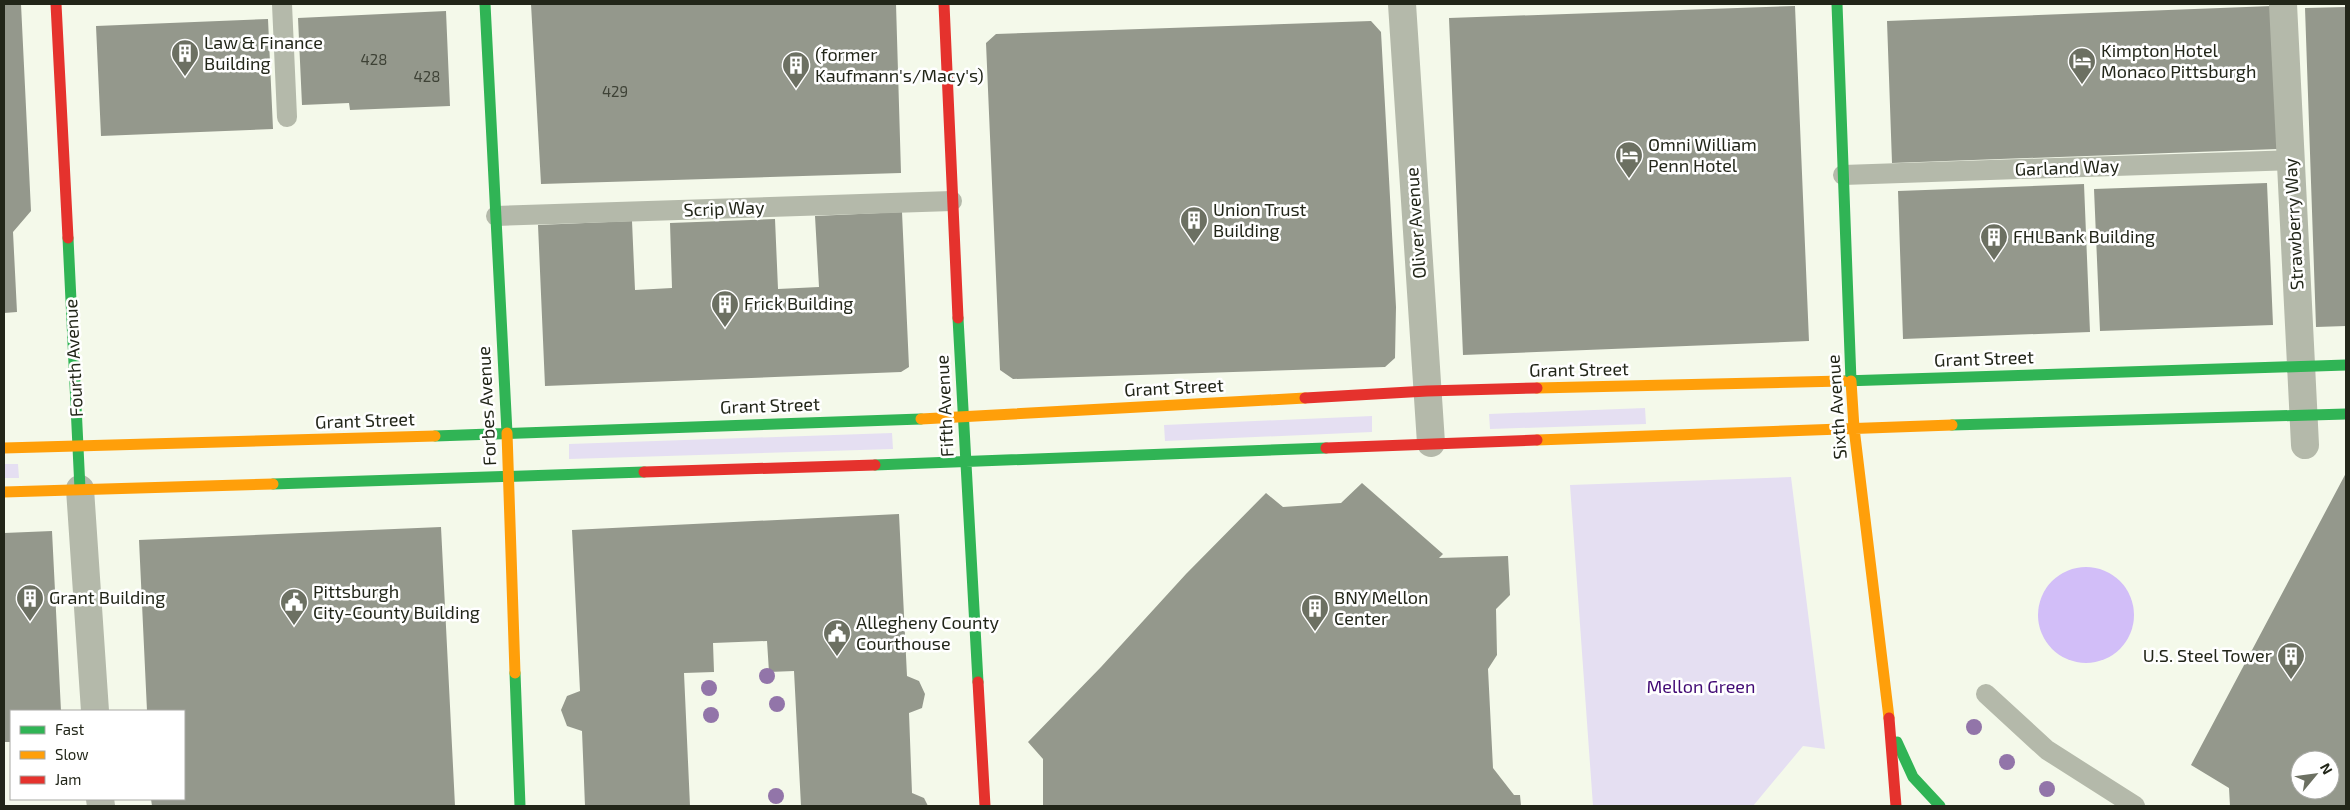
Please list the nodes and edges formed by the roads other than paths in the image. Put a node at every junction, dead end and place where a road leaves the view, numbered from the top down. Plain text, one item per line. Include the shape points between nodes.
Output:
1 (56, 4) edge
2 (282, 4) edge
3 (485, 4) edge
4 (944, 4) edge
5 (1402, 4) edge
6 (1837, 4) edge
7 (2283, 4) edge
8 (287, 117) dead end
9 (2292, 160) junction
10 (1843, 175) junction
11 (952, 201) junction
12 (496, 216) junction
13 (2346, 365) edge
14 (2301, 366) junction
15 (1852, 382) junction
16 (1427, 391) junction
17 (2346, 414) edge
18 (2303, 416) junction
19 (964, 417) junction
20 (1854, 428) junction
21 (507, 433) junction
22 (1431, 443) junction
23 (78, 445) junction
24 (2304, 445) dead end
25 (4, 448) edge
26 (966, 462) junction
27 (508, 476) junction
28 (80, 489) junction
29 (4, 492) edge
30 (1986, 694) dead end
31 (95, 710) edge
32 (1890, 728) junction
33 (520, 806) edge
34 (985, 806) edge
35 (1896, 806) edge
36 (1940, 806) edge
37 (2135, 806) edge

1 - 23 main road, Fourth Avenue
2 - 8 lane
3 - 12 main road, Forbes Avenue
4 - 11 main road, Fifth Avenue
5 - 16 street, Oliver Avenue
6 - 10 main road, Sixth Avenue
7 - 9 street, Strawberry Way
9 - 10 lane, Garland Way
9 - 14 street, Strawberry Way
10 - 15 main road, Sixth Avenue
11 - 12 lane, Scrip Way
11 - 19 main road, Fifth Avenue
12 - 21 main road, Forbes Avenue
13 - 14 main road, Grant Street
14 - 15 main road, Grant Street
14 - 18 street, Strawberry Way
15 - 16 main road, Grant Street
15 - 20 main road, Sixth Avenue
16 - 19 main road, Grant Street
16 - 22 street, Oliver Avenue
17 - 18 main road
18 - 20 main road
18 - 24 street, Strawberry Way
19 - 21 main road, Grant Street
19 - 26 main road, Fifth Avenue
20 - 22 main road
20 - 32 main road, Sixth Avenue
21 - 23 main road, Grant Street
21 - 27 main road, Forbes Avenue
22 - 26 main road
23 - 25 main road, Grant Street
23 - 28 main road, Fourth Avenue
26 - 27 main road
26 - 34 main road, Fifth Avenue
27 - 28 main road
27 - 33 main road, Forbes Avenue
28 - 29 main road
28 - 31 street, Fourth Avenue
30 - 37 lane via 2047,750
32 - 35 main road, Sixth Avenue
32 - 36 main road via 1914,777

